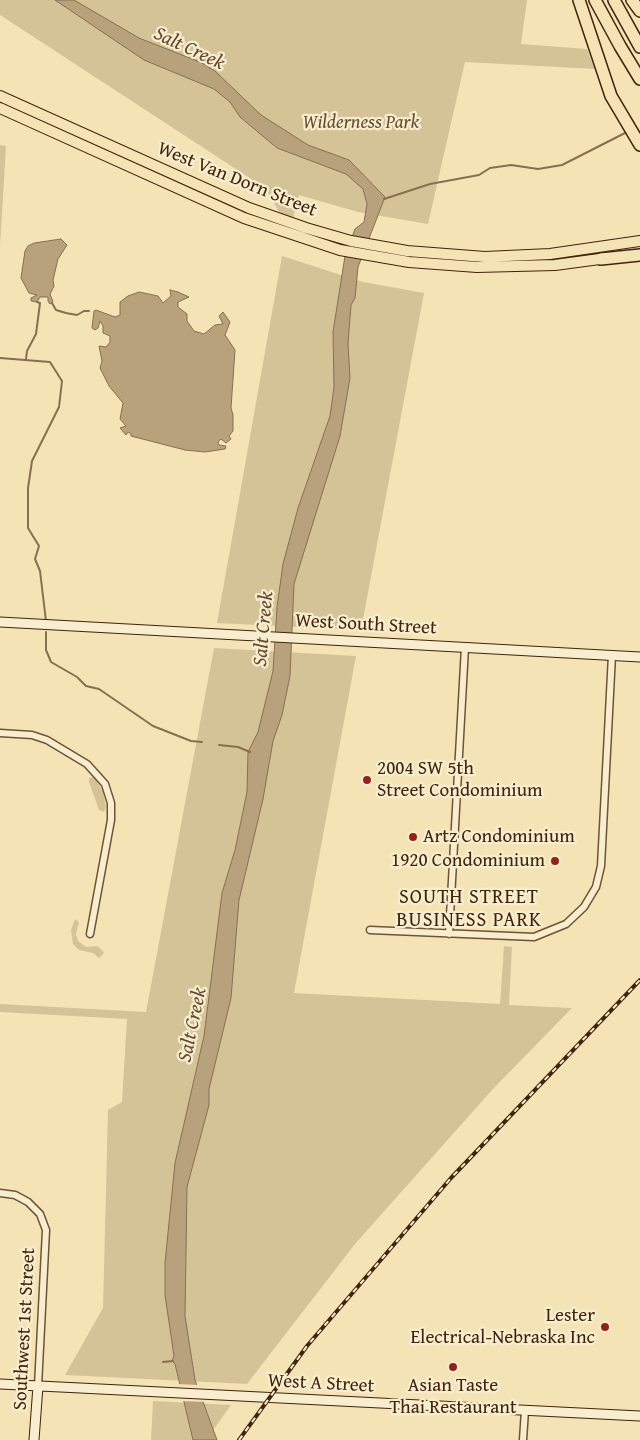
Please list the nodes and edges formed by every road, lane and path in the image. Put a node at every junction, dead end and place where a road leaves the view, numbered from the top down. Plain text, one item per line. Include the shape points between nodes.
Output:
1 (579, 0) edge
2 (595, 0) edge
3 (614, 0) edge
4 (632, 0) edge
5 (640, 11) edge
6 (640, 47) edge
7 (640, 79) edge
8 (0, 96) edge
9 (0, 108) edge
10 (640, 145) edge
11 (640, 241) edge
12 (640, 250) edge
13 (640, 255) edge
14 (601, 259) junction
15 (0, 622) edge
16 (465, 647) junction
17 (612, 656) junction
18 (640, 657) edge
19 (0, 733) edge
20 (370, 930) dead end
21 (90, 934) dead end
22 (449, 934) junction
23 (0, 1193) edge
24 (0, 1384) edge
25 (38, 1386) junction
26 (525, 1410) junction
27 (640, 1416) edge
28 (34, 1440) edge
29 (523, 1440) edge

1 - 10 highway via 611,96
2 - 7 highway
3 - 6 highway
4 - 5 highway
8 - 11 main road, West Van Dorn Street via 249,208 351,241 457,256 586,251
9 - 14 main road, West Van Dorn Street via 219,207 303,239 347,251 400,261 504,268
12 - 14 main road, West Van Dorn Street
13 - 14 highway
15 - 16 street, West South Street
16 - 17 street, West South Street
16 - 22 street
17 - 18 street, West South Street
17 - 22 street via 601,866 591,898 577,916 556,930 534,937
19 - 21 street via 32,735 47,740 88,764 105,784 111,803 111,820
20 - 22 street
23 - 25 street, Southwest 1st Street via 21,1198 43,1220 46,1242
24 - 25 street, West A Street
25 - 26 street, West A Street
25 - 28 street, Southwest 1st Street
26 - 27 street, West A Street
26 - 29 street

